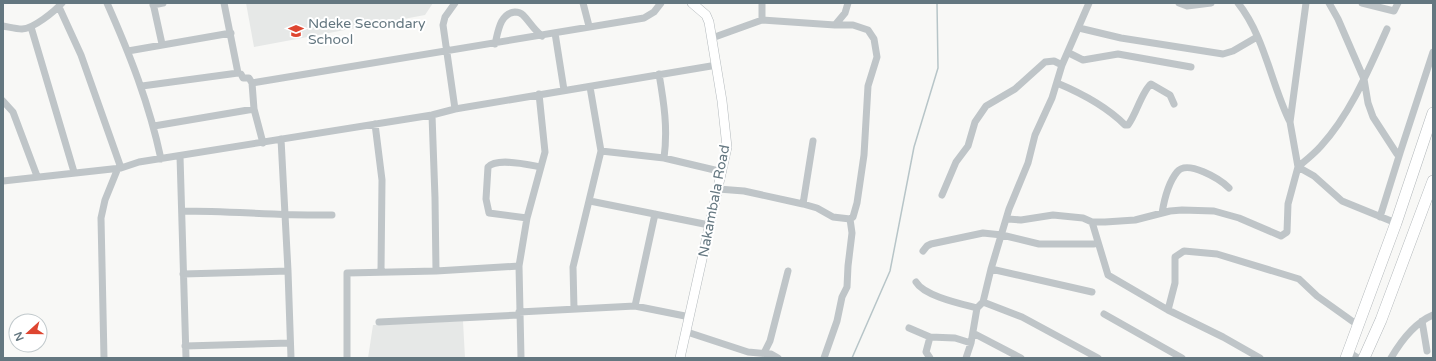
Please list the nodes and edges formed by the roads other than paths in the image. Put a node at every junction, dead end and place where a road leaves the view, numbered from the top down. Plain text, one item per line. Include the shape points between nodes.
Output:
1 (107, 3) edge
2 (163, 3) edge
3 (224, 3) edge
4 (455, 3) edge
5 (583, 3) edge
6 (661, 3) edge
7 (692, 3) edge
8 (762, 3) edge
9 (848, 3) edge
10 (1089, 3) edge
11 (1179, 3) edge
12 (1211, 3) edge
13 (1238, 3) edge
14 (1306, 3) edge
15 (1329, 3) edge
16 (1362, 3) edge
17 (1398, 3) edge
18 (153, 4) edge
19 (61, 5) edge
20 (762, 20) junction
21 (835, 25) junction
22 (3, 26) edge
23 (589, 26) junction
24 (31, 27) junction
25 (1079, 28) junction
26 (1387, 29) dead end
27 (231, 33) junction
28 (555, 34) junction
29 (542, 36) junction
30 (1257, 37) junction
31 (712, 38) junction
32 (162, 44) junction
33 (495, 44) junction
34 (447, 50) junction
35 (128, 51) junction
36 (1068, 52) junction
37 (1433, 52) edge
38 (717, 65) junction
39 (1062, 65) junction
40 (1191, 67) dead end
41 (238, 73) junction
42 (659, 74) junction
43 (1364, 79) junction
44 (252, 83) junction
45 (1057, 83) junction
46 (142, 86) junction
47 (590, 87) junction
48 (564, 90) junction
49 (539, 94) junction
50 (3, 101) edge
51 (1174, 104) dead end
52 (254, 109) junction
53 (455, 109) junction
54 (1433, 113) edge
55 (432, 115) junction
56 (1290, 122) junction
57 (375, 124) junction
58 (154, 126) junction
59 (281, 139) junction
60 (813, 141) dead end
61 (263, 143) junction
62 (601, 150) junction
63 (1400, 153) junction
64 (180, 156) junction
65 (664, 158) junction
66 (161, 159) junction
67 (541, 167) junction
68 (1298, 167) junction
69 (120, 168) junction
70 (74, 172) junction
71 (723, 172) junction
72 (37, 176) junction
73 (3, 181) edge
74 (1433, 181) edge
75 (1229, 188) dead end
76 (718, 189) junction
77 (942, 195) dead end
78 (590, 201) junction
79 (803, 204) junction
80 (183, 211) junction
81 (1162, 213) junction
82 (655, 214) junction
83 (332, 215) dead end
84 (285, 216) junction
85 (1380, 217) junction
86 (527, 218) junction
87 (850, 219) junction
88 (1008, 219) junction
89 (1092, 222) junction
90 (1396, 223) junction
91 (709, 225) junction
92 (1002, 235) junction
93 (1094, 244) dead end
94 (923, 252) dead end
95 (519, 266) junction
96 (991, 269) junction
97 (288, 271) junction
98 (381, 271) junction
99 (436, 271) junction
100 (788, 271) dead end
101 (183, 274) junction
102 (916, 282) dead end
103 (1092, 292) dead end
104 (983, 302) junction
105 (635, 306) junction
106 (978, 308) junction
107 (574, 309) junction
108 (1168, 310) junction
109 (519, 314) junction
110 (1104, 314) dead end
111 (1433, 315) edge
112 (690, 317) junction
113 (379, 322) dead end
114 (1422, 322) junction
115 (1359, 326) junction
116 (909, 328) dead end
117 (686, 332) junction
118 (973, 333) junction
119 (930, 337) junction
120 (971, 342) junction
121 (290, 343) junction
122 (1370, 345) junction
123 (185, 346) junction
124 (1427, 351) dead end
125 (764, 353) junction
126 (1347, 355) edge
127 (104, 358) edge
128 (186, 358) edge
129 (291, 358) edge
130 (347, 358) edge
131 (521, 358) edge
132 (680, 358) edge
133 (778, 358) edge
134 (824, 358) edge
135 (930, 358) edge
136 (966, 358) edge
137 (1021, 358) edge
138 (1098, 358) edge
139 (1182, 358) edge
140 (1260, 358) edge
141 (1358, 358) edge
142 (1364, 358) edge
143 (1374, 358) edge
144 (1391, 358) edge

1 - 35 street
2 - 18 street
3 - 27 street
4 - 34 street via 443,20
5 - 23 street
6 - 23 street via 654,12 644,18
7 - 31 main road, Nakambala Road via 706,15
8 - 20 street
9 - 21 street via 845,13
10 - 25 street
11 - 12 street via 1187,6
13 - 30 street
14 - 56 street
15 - 43 street
16 - 17 street via 1394,11
18 - 32 street
19 - 24 street
19 - 69 street
20 - 21 street
20 - 31 street
21 - 87 street via 853,25 868,30 874,39 877,57 868,86 864,155 853,217
22 - 24 street via 22,29
23 - 28 street
24 - 70 street
25 - 30 street via 1121,38 1223,54
25 - 36 street
26 - 43 street
27 - 32 street
27 - 41 street
28 - 29 street
28 - 48 street
29 - 33 street
29 - 33 street via 532,28 523,14 517,11 510,12 504,17
30 - 56 street via 1282,108
31 - 38 main road, Nakambala Road
32 - 35 street
33 - 34 street
34 - 44 street
34 - 53 street
35 - 46 street
36 - 39 street
36 - 40 street via 1083,60 1118,54
37 - 63 street
38 - 42 street
38 - 71 main road, Nakambala Road via 726,126 727,147
39 - 45 street
39 - 77 street via 1054,61 1045,62 1015,89 986,106 975,122 968,146 956,162
41 - 44 street via 243,78 249,78
41 - 46 street
42 - 47 street
42 - 65 street via 666,122
43 - 63 street via 1373,117 1390,145 1397,154
43 - 68 street via 1321,147
44 - 52 street
45 - 51 street via 1088,98 1125,125 1128,125 1136,114 1151,84 1170,95
45 - 88 street via 1035,135
46 - 58 street
47 - 48 street
47 - 62 street
48 - 49 street
49 - 53 street
49 - 67 street via 545,152
50 - 72 street via 13,112
52 - 58 street
52 - 61 street
53 - 55 street
54 - 90 highway
55 - 57 street
55 - 99 street
56 - 68 street
57 - 59 street
57 - 98 street via 382,180
58 - 66 street
59 - 61 street
59 - 84 street
60 - 79 street
61 - 64 street
62 - 65 street
62 - 78 street
63 - 85 street
64 - 66 street
64 - 80 street
65 - 71 street
66 - 69 street
67 - 86 street
67 - 86 street via 510,162 492,164 488,167 486,199 489,213
68 - 81 street via 1288,204 1285,235 1214,211 1182,210
68 - 85 street via 1314,176 1342,200
69 - 70 street
69 - 127 street via 105,200 101,218
70 - 72 street
71 - 76 main road, Nakambala Road
72 - 73 street
74 - 122 highway
75 - 81 street via 1212,175 1192,168 1181,170 1177,172 1170,187
76 - 79 street via 744,191
76 - 91 main road, Nakambala Road
78 - 82 street
78 - 107 street via 574,267
79 - 87 street via 833,217
80 - 84 street via 236,211
80 - 101 street
81 - 89 street via 1135,220
82 - 91 street
82 - 105 street
83 - 84 street
84 - 97 street
85 - 90 street
86 - 95 street
87 - 134 street via 852,233 847,287
88 - 89 street via 1021,220 1053,215 1083,218
88 - 92 street
89 - 108 street via 1108,274
90 - 115 highway
91 - 112 main road, Nakambala Road
92 - 93 street via 1039,244
92 - 94 street via 983,233 931,244
92 - 96 street
95 - 99 street
95 - 109 street
96 - 103 street
96 - 104 street
97 - 101 street
97 - 121 street
98 - 99 street
98 - 130 street via 347,273
100 - 125 street via 770,341
101 - 123 street
102 - 106 street via 922,289 938,296
104 - 106 street
104 - 138 street via 1022,317
105 - 107 street
105 - 112 street
106 - 118 street
107 - 109 street
108 - 115 street via 1175,283 1175,257 1180,252 1194,251 1217,254 1299,279 1317,296
108 - 140 street
109 - 113 street
109 - 131 street
110 - 139 street
111 - 114 street
112 - 117 main road, Nakambala Road
114 - 124 street
114 - 144 street via 1405,338
115 - 126 highway
116 - 119 street
117 - 125 street via 748,352
117 - 132 main road, Nakambala Road
118 - 120 street
118 - 137 street
119 - 120 street via 955,338
119 - 135 street via 926,352
120 - 136 street
121 - 123 street
121 - 129 street
122 - 142 highway
122 - 143 highway
123 - 128 street
125 - 133 street
126 - 141 street

